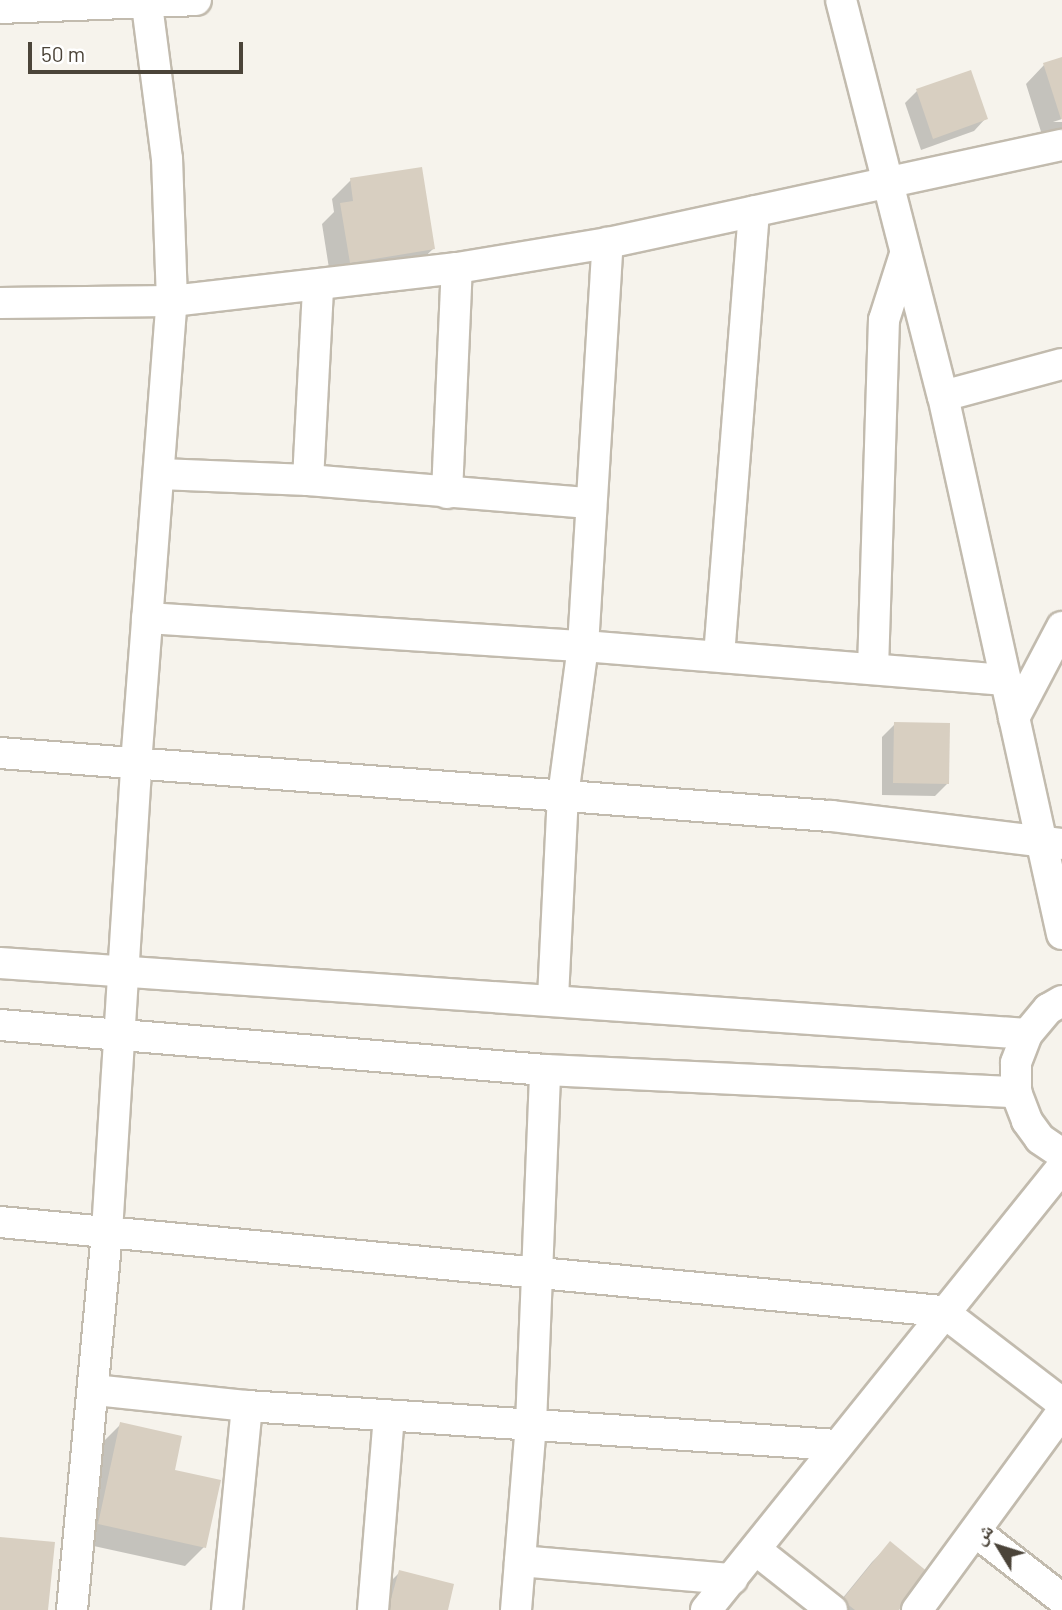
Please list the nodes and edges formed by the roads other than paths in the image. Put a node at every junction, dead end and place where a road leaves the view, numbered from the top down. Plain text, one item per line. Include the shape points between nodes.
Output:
1 (196, 0) edge
2 (841, 0) edge
3 (147, 4) junction
4 (0, 8) edge
5 (1062, 145) edge
6 (886, 185) junction
7 (754, 211) junction
8 (608, 243) junction
9 (905, 254) junction
10 (457, 268) junction
11 (318, 288) junction
12 (172, 301) junction
13 (0, 303) edge
14 (1062, 364) edge
15 (943, 396) junction
16 (160, 474) junction
17 (308, 480) junction
18 (447, 493) junction
19 (589, 503) junction
20 (148, 618) junction
21 (1062, 626) edge
22 (583, 646) junction
23 (719, 656) junction
24 (873, 669) junction
25 (1006, 680) junction
26 (1014, 718) junction
27 (0, 753) edge
28 (136, 764) junction
29 (564, 796) junction
30 (1053, 844) edge
31 (1062, 934) edge
32 (0, 963) edge
33 (124, 973) junction
34 (553, 998) junction
35 (1062, 1001) edge
36 (0, 1025) edge
37 (120, 1034) junction
38 (1027, 1034) junction
39 (545, 1070) junction
40 (1016, 1092) junction
41 (1062, 1154) edge
42 (1062, 1167) edge
43 (0, 1222) edge
44 (107, 1231) junction
45 (536, 1276) junction
46 (942, 1311) junction
47 (94, 1390) junction
48 (1062, 1403) edge
49 (247, 1406) junction
50 (1062, 1412) edge
51 (389, 1416) junction
52 (531, 1424) junction
53 (838, 1445) junction
54 (976, 1532) junction
55 (756, 1550) junction
56 (520, 1561) junction
57 (732, 1579) junction
58 (1062, 1600) edge
59 (72, 1610) edge
60 (227, 1610) edge
61 (373, 1610) edge
62 (516, 1610) edge
63 (706, 1610) edge
64 (832, 1610) edge
65 (917, 1610) edge

1 - 3 street
2 - 6 street
3 - 4 street
3 - 12 street via 167,159
5 - 6 street
6 - 7 street
6 - 9 street
7 - 8 street
7 - 23 street
8 - 10 street
8 - 19 street
9 - 15 street
9 - 24 street via 884,320
10 - 11 street
10 - 18 street
11 - 12 street
11 - 17 street
12 - 13 street
12 - 16 street
14 - 15 street
15 - 25 street
16 - 17 street
16 - 20 street
17 - 18 street
18 - 19 street
19 - 22 street
20 - 22 street
20 - 28 street
21 - 26 street
22 - 23 street
22 - 29 street
23 - 24 street
24 - 25 street
25 - 26 street
26 - 30 street
27 - 28 street
28 - 29 street
28 - 33 street
29 - 30 street via 831,816
29 - 34 street
30 - 31 street
32 - 33 street
33 - 34 street
33 - 37 street
34 - 38 street
35 - 38 street via 1048,1009
36 - 37 street
37 - 39 street
37 - 44 street
38 - 40 street via 1016,1063
39 - 40 street
39 - 45 street
40 - 41 street via 1040,1139
42 - 46 street
43 - 44 street
44 - 45 street
44 - 47 street
45 - 46 street
45 - 52 street
46 - 48 street
46 - 53 street
47 - 49 street
47 - 59 street
49 - 51 street
49 - 60 street
50 - 54 street
51 - 52 street
51 - 61 street
52 - 53 street
52 - 56 street
53 - 55 street
54 - 58 street
54 - 65 street
55 - 57 street
55 - 64 street
56 - 57 street
56 - 62 street
57 - 63 street

